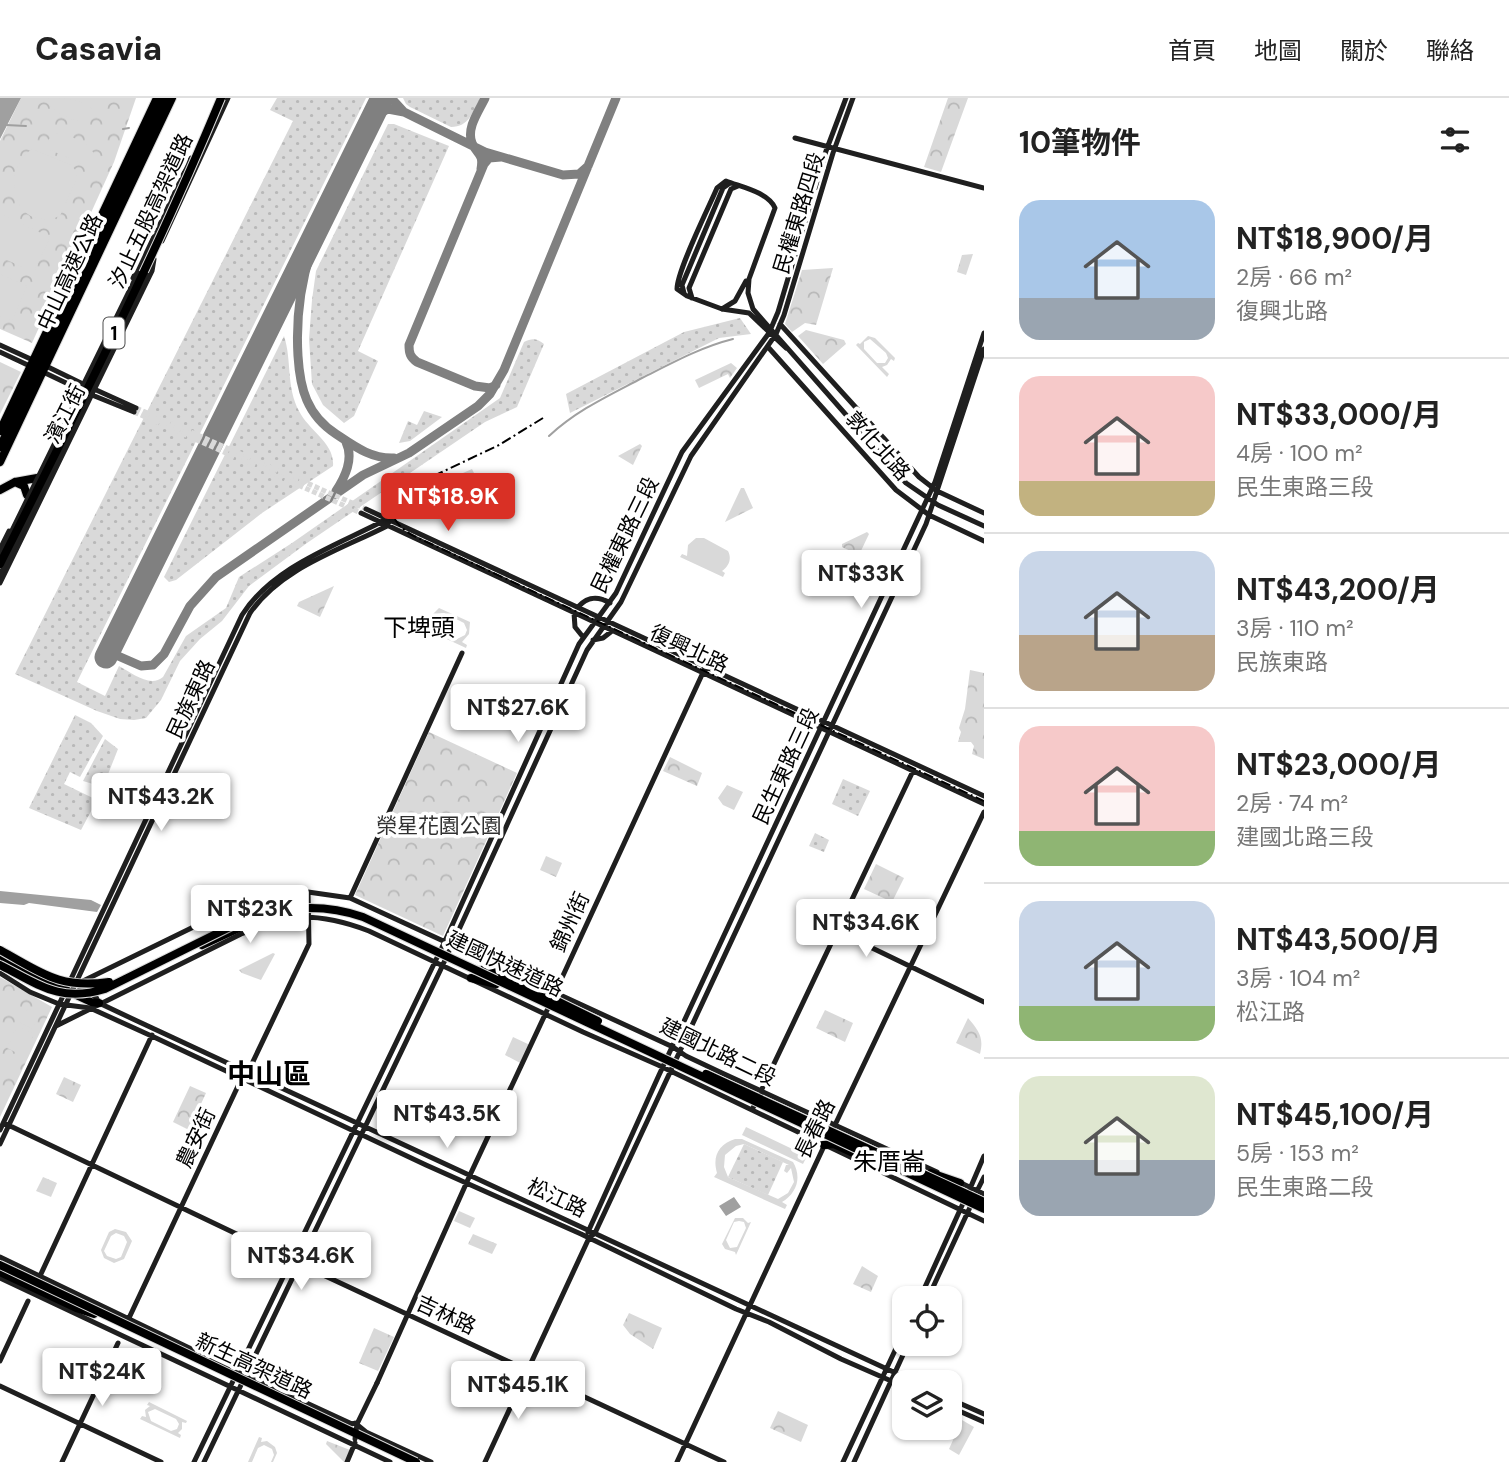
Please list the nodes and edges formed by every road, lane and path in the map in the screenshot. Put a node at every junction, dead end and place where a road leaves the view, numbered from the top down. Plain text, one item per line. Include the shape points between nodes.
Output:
1 (157, 98) edge
2 (165, 98) edge
3 (172, 98) edge
4 (220, 98) edge
5 (228, 98) edge
6 (846, 98) edge
7 (853, 98) edge
8 (795, 138) dead end
9 (828, 146) junction
10 (835, 148) junction
11 (738, 186) junction
12 (984, 188) edge
13 (156, 234) junction
14 (154, 258) junction
15 (751, 271) junction
16 (692, 298) junction
17 (722, 309) junction
18 (778, 322) junction
19 (772, 333) junction
20 (984, 333) edge
21 (0, 345) edge
22 (768, 347) junction
23 (984, 349) edge
24 (0, 352) edge
25 (52, 373) junction
26 (82, 387) junction
27 (94, 392) junction
28 (135, 410) tunnel mouth
29 (0, 431) edge
30 (0, 447) edge
31 (0, 462) edge
32 (51, 477) junction
33 (37, 478) junction
34 (15, 482) junction
35 (935, 489) junction
36 (0, 490) edge
37 (27, 495) junction
38 (930, 501) junction
39 (922, 510) junction
40 (363, 511) tunnel mouth
41 (984, 513) edge
42 (929, 515) junction
43 (386, 522) junction
44 (984, 526) edge
45 (984, 541) edge
46 (0, 549) edge
47 (0, 555) edge
48 (0, 564) edge
49 (0, 575) edge
50 (0, 583) edge
51 (610, 603) junction
52 (578, 607) junction
53 (574, 613) junction
54 (600, 617) junction
55 (610, 621) junction
56 (595, 623) junction
57 (604, 627) junction
58 (612, 631) junction
59 (583, 637) junction
60 (593, 640) junction
61 (462, 653) dead end
62 (706, 666) junction
63 (703, 673) junction
64 (824, 721) junction
65 (832, 725) junction
66 (821, 728) junction
67 (829, 732) junction
68 (914, 771) junction
69 (984, 796) edge
70 (984, 804) edge
71 (984, 812) edge
72 (307, 892) junction
73 (350, 898) junction
74 (307, 917) junction
75 (837, 931) junction
76 (445, 941) junction
77 (452, 944) junction
78 (0, 953) edge
79 (477, 956) junction
80 (435, 961) junction
81 (0, 965) edge
82 (442, 965) junction
83 (911, 966) junction
84 (0, 973) edge
85 (471, 978) junction
86 (126, 979) junction
87 (71, 986) junction
88 (555, 992) junction
89 (118, 994) junction
90 (984, 1002) edge
91 (99, 1003) junction
92 (62, 1004) junction
93 (90, 1008) junction
94 (116, 1011) junction
95 (545, 1014) junction
96 (55, 1026) junction
97 (153, 1028) junction
98 (152, 1036) junction
99 (675, 1049) junction
100 (653, 1052) junction
101 (663, 1068) junction
102 (248, 1072) junction
103 (670, 1072) junction
104 (243, 1078) junction
105 (761, 1091) junction
106 (752, 1110) junction
107 (814, 1123) junction
108 (6, 1124) junction
109 (835, 1124) junction
110 (356, 1126) junction
111 (365, 1127) junction
112 (0, 1130) edge
113 (361, 1134) junction
114 (0, 1144) edge
115 (824, 1145) junction
116 (984, 1156) edge
117 (92, 1165) junction
118 (470, 1175) junction
119 (984, 1177) edge
120 (467, 1182) junction
121 (960, 1183) junction
122 (971, 1188) junction
123 (981, 1192) edge
124 (984, 1202) edge
125 (181, 1208) junction
126 (960, 1210) junction
127 (984, 1212) edge
128 (967, 1213) junction
129 (984, 1221) edge
130 (588, 1230) junction
131 (595, 1233) junction
132 (589, 1238) junction
133 (0, 1257) edge
134 (291, 1260) junction
135 (299, 1264) junction
136 (0, 1269) edge
137 (40, 1276) junction
138 (0, 1278) edge
139 (925, 1286) edge
140 (934, 1286) edge
141 (28, 1301) dead end
142 (748, 1309) junction
143 (407, 1314) junction
144 (129, 1318) junction
145 (117, 1321) junction
146 (118, 1343) dead end
147 (893, 1356) edge
148 (0, 1361) edge
149 (234, 1370) junction
150 (527, 1370) junction
151 (885, 1373) junction
152 (246, 1374) junction
153 (892, 1376) edge
154 (892, 1379) edge
155 (231, 1385) junction
156 (0, 1386) edge
157 (238, 1390) junction
158 (962, 1404) edge
159 (962, 1412) edge
160 (984, 1414) edge
161 (984, 1422) edge
162 (80, 1424) junction
163 (355, 1444) junction
164 (685, 1444) junction
165 (348, 1460) edge
166 (62, 1462) edge
167 (161, 1462) edge
168 (194, 1462) edge
169 (204, 1462) edge
170 (390, 1462) edge
171 (405, 1462) edge
172 (416, 1462) edge
173 (431, 1462) edge
174 (485, 1462) edge
175 (677, 1462) edge
176 (724, 1462) edge
177 (844, 1462) edge
178 (854, 1462) edge

1 - 29 highway, 汐止五股高架道路
2 - 30 highway, 中山高速公路
3 - 31 highway, 中山高速公路
4 - 13 street, 濱江街
4 - 48 highway, 汐止五股高架道路 / 1, bridge via 177,199
5 - 14 street, 濱江街
6 - 9 street, 民權東路四段
7 - 10 street, 民權東路四段
8 - 9 street
9 - 10 street
9 - 18 street, 民權東路四段
10 - 12 street
10 - 18 street, 民權東路四段
11 - 15 street, 敦化北路 via 768,198 775,208
11 - 16 street via 731,189 706,246 690,288
11 - 16 street, 敦化北路 via 722,182 716,188 678,281 677,289
13 - 26 street, 濱江街
13 - 47 street, 濱江街, bridge
14 - 27 street, 濱江街
14 - 49 street, 濱江街, bridge
15 - 17 street, 敦化北路 via 735,302
15 - 19 street, 敦化北路 via 748,293 753,309
16 - 17 street, 敦化北路
17 - 19 street, 敦化北路 via 749,313
18 - 19 street, 民權東路四段
18 - 35 street, 敦化北路 via 908,467
19 - 22 street, 民權東路三段
19 - 38 street, 敦化北路 via 898,475
19 - 51 street, 民權東路三段 via 682,452
20 - 35 street
21 - 25 street
22 - 39 street, 敦化北路 via 888,482
22 - 55 street, 民權東路三段 via 691,456
23 - 35 street
24 - 25 street
25 - 26 street
26 - 27 street
26 - 33 street, 濱江街
27 - 28 street
27 - 32 street, 濱江街
32 - 33 street
32 - 50 street, 濱江街
33 - 34 highway
33 - 37 street, 濱江街
34 - 36 highway
34 - 37 highway via 24,486
35 - 38 street, 民生東路三段
35 - 41 street, 敦化北路
37 - 46 street, 濱江街
38 - 39 street, 民生東路三段
38 - 42 street, 民生東路三段
38 - 44 street, 敦化北路
39 - 42 street, 敦化北路
39 - 64 street, 民生東路三段
40 - 43 street
42 - 45 street, 敦化北路
42 - 65 street, 民生東路三段
43 - 52 street, 復興北路
43 - 53 street, 復興北路
43 - 87 street, 民族東路 via 302,563 265,588 248,607
51 - 52 street via 591,598
51 - 54 street, 民權東路三段
52 - 54 street, 復興北路
53 - 56 street, 復興北路
53 - 59 street via 575,627
54 - 55 street, 復興北路
54 - 56 street, 民權東路三段
55 - 57 street, 民權東路三段
55 - 62 street, 復興北路
56 - 57 street, 復興北路
56 - 59 street, 民權東路三段
57 - 58 street, 復興北路
57 - 60 street, 民權東路三段
58 - 60 street
58 - 63 street, 復興北路
59 - 76 street, 民權東路三段
60 - 77 street, 民權東路三段
61 - 73 street
62 - 63 street, 錦州街
62 - 64 street, 復興北路
63 - 66 street, 復興北路
63 - 88 street, 錦州街
64 - 65 street, 復興北路
64 - 66 street, 民生東路三段
65 - 67 street, 民生東路三段
65 - 69 street, 復興北路
66 - 67 street, 復興北路
66 - 99 street, 民生東路三段
67 - 68 street, 復興北路
67 - 99 street, 民生東路三段
68 - 70 street, 復興北路
68 - 75 street
71 - 83 street, 長春路
72 - 73 street, 建國北路二段
72 - 74 street, 農安街
72 - 87 street, 建國北路二段 via 263,897
73 - 76 street, 建國北路二段
74 - 80 street, 建國北路二段 via 345,922
74 - 86 highway, bridge via 258,919
74 - 89 street, 建國北路二段 via 270,922
74 - 102 street, 農安街 via 309,944
75 - 83 street
75 - 105 street
76 - 77 street, 建國北路二段
76 - 80 street, 民權東路三段
77 - 79 street, 建國北路二段
77 - 82 street, 民權東路三段
78 - 87 highway
78 - 100 highway, 建國快速道路, bridge via 67,984 109,982 252,912 281,904 330,904 363,912
79 - 88 street, 建國北路二段
79 - 100 highway, bridge via 486,966
80 - 82 street, 建國北路二段
80 - 110 street, 民權東路三段
81 - 86 highway, 建國快速道路, bridge via 40,988 64,994 97,992
82 - 85 street, 建國北路二段
82 - 111 street, 民權東路三段
83 - 90 street
83 - 109 street, 長春路
84 - 92 street, 松江路 via 30,992
85 - 95 street, 建國北路二段
85 - 100 highway, bridge via 496,984 616,1040
86 - 100 highway, 建國快速道路, bridge via 260,915 293,908 329,908 363,917
87 - 91 highway
87 - 92 street, 民族東路
88 - 95 street, 錦州街
88 - 99 street, 建國北路二段
89 - 91 street, 建國北路二段
89 - 94 street via 113,1003
91 - 93 street, 建國北路二段
91 - 94 street, 松江路
92 - 93 street, 松江路
92 - 96 street, 民族東路
92 - 108 street, 民族東路
93 - 96 street, 建國北路二段
93 - 98 street, 松江路
94 - 97 street, 松江路
95 - 101 street, 建國北路二段
95 - 118 street, 錦州街
96 - 108 street, 民族東路
97 - 98 street
97 - 102 street, 松江路
98 - 104 street, 松江路
98 - 117 street
99 - 101 street, 民生東路三段
99 - 103 street, 民生東路三段
99 - 105 street, 建國北路二段
100 - 107 highway, 建國快速道路, bridge
100 - 127 highway, 建國快速道路, bridge
101 - 103 street, 建國北路二段
101 - 130 street, 民生東路三段
102 - 104 street, 農安街
102 - 110 street, 松江路
103 - 106 street, 建國北路二段
103 - 131 street, 民生東路三段
104 - 110 street, 松江路
104 - 125 street, 農安街
105 - 106 street
105 - 109 street, 建國北路二段
106 - 115 street, 建國北路二段
107 - 121 highway, bridge
107 - 124 highway, 建國快速道路, bridge
108 - 112 street, 民族東路
108 - 114 street, 民族東路
108 - 117 street, 吉林路
109 - 115 street, 長春路
109 - 121 street, 建國北路二段
110 - 111 street, 松江路
110 - 113 street, 松江路
110 - 134 street, 民權東路三段
111 - 113 street, 民權東路三段
111 - 118 street, 松江路
113 - 120 street, 松江路
113 - 135 street, 民權東路三段
115 - 126 street, 建國北路二段
115 - 127 highway, bridge via 834,1144
115 - 142 street, 長春路
116 - 122 street
117 - 125 street, 吉林路
117 - 137 street
118 - 120 street, 錦州街
118 - 130 street, 松江路
119 - 123 street
120 - 132 street, 松江路
120 - 143 street, 錦州街
121 - 122 street, 建國北路二段
122 - 123 street, 建國北路二段
122 - 126 street
123 - 128 street
125 - 134 street, 吉林路
125 - 144 street, 農安街
126 - 128 street, 建國北路二段
126 - 139 street
128 - 129 street, 建國北路二段
128 - 140 street
130 - 131 street, 松江路
130 - 132 street
131 - 132 street
131 - 142 street, 松江路
132 - 142 street, 松江路
132 - 150 street
133 - 137 street
134 - 135 street, 吉林路
134 - 149 street, 民權東路三段
135 - 143 street, 吉林路
135 - 152 street, 民權東路三段
136 - 145 highway, 新生高架道路, bridge
136 - 171 highway, 新生高架道路, bridge
137 - 144 street
138 - 155 street
141 - 148 street
142 - 151 street, 松江路 via 841,1359
142 - 164 street, 長春路
143 - 150 street, 吉林路
143 - 163 street, 錦州街, bridge via 357,1424
144 - 149 street
145 - 149 highway, bridge
145 - 172 highway, 新生高架道路, bridge
146 - 162 street
147 - 151 street
149 - 152 street
149 - 155 street, 民權東路三段
150 - 164 street, 吉林路
150 - 174 street
151 - 153 street, 松江路
151 - 177 street
152 - 157 street, 民權東路三段
152 - 173 street
154 - 178 street
155 - 157 street
155 - 168 street, 民權東路三段
156 - 162 street
157 - 163 street
157 - 169 street, 民權東路三段
158 - 160 street
159 - 161 street
162 - 166 street
162 - 167 street
163 - 165 street, 錦州街
163 - 170 street
164 - 175 street, 長春路
164 - 176 street, 吉林路

